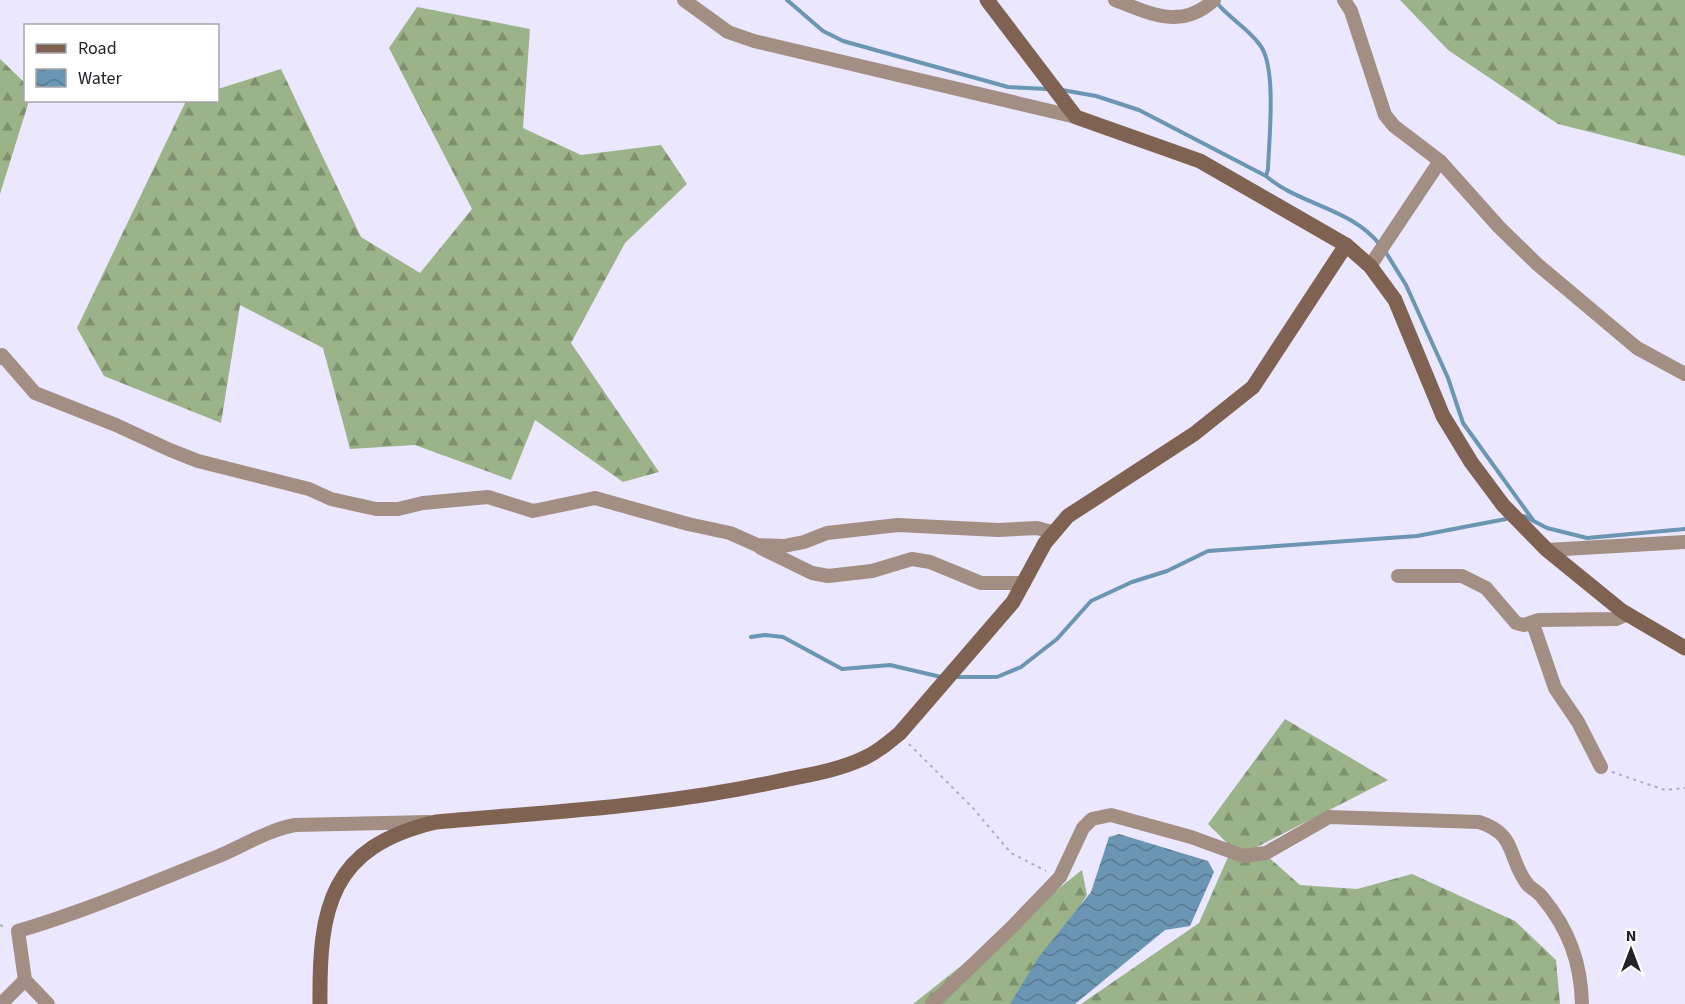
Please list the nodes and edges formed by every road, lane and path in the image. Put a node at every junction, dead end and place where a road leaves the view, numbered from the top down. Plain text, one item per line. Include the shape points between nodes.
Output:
1 (684, 0) edge
2 (987, 0) edge
3 (1115, 0) edge
4 (1214, 0) edge
5 (1344, 0) edge
6 (697, 5) edge
7 (1076, 117) junction
8 (1440, 161) junction
9 (1346, 245) junction
10 (1373, 261) junction
11 (0, 358) edge
12 (1685, 374) edge
13 (1052, 532) junction
14 (1685, 542) edge
15 (757, 545) junction
16 (1547, 550) junction
17 (1398, 576) dead end
18 (1024, 583) junction
19 (1628, 614) junction
20 (1533, 624) junction
21 (1685, 648) edge
22 (900, 733) junction
23 (1601, 767) joint
24 (1685, 788) edge
25 (436, 822) junction
26 (1060, 877) junction
27 (25, 980) junction
28 (1, 1004) edge
29 (48, 1004) edge
30 (320, 1004) edge
31 (932, 1004) edge
32 (1582, 1004) edge

1 - 6 street
2 - 7 street
3 - 4 street via 1172,19 1196,15
5 - 8 street via 1351,10 1385,115
6 - 7 street via 728,32 754,41
7 - 9 street via 1200,161
8 - 10 street
8 - 12 street via 1537,264 1637,348
9 - 10 street
9 - 13 street via 1253,387 1194,434 1068,516
10 - 16 street via 1395,300 1443,416 1471,462 1521,526
11 - 15 street via 2,355 35,393 45,398 198,461 309,489 331,499 388,510 488,497 533,511 595,498 730,533
13 - 15 street via 1036,528 998,531 898,525 827,533 784,546
13 - 18 street
14 - 16 street
15 - 18 street via 812,573 828,576 864,573 912,559 930,562 981,583
16 - 19 street
17 - 20 street via 1462,576 1486,588 1516,623
18 - 22 street via 1013,602
19 - 20 street via 1616,619 1539,620
19 - 21 street
20 - 23 street via 1555,688
22 - 25 street via 863,759 841,767 726,792 657,803
22 - 26 path via 1011,853
23 - 24 path via 1665,790
25 - 27 street via 295,825 275,829 244,846 18,931
25 - 30 street via 405,829 379,841 339,883 320,945
26 - 31 street
26 - 32 street via 1083,828 1092,819 1111,815 1243,856 1266,853 1329,817 1479,822 1505,835 1527,884 1542,897 1566,934 1580,969
27 - 28 street
27 - 29 street

